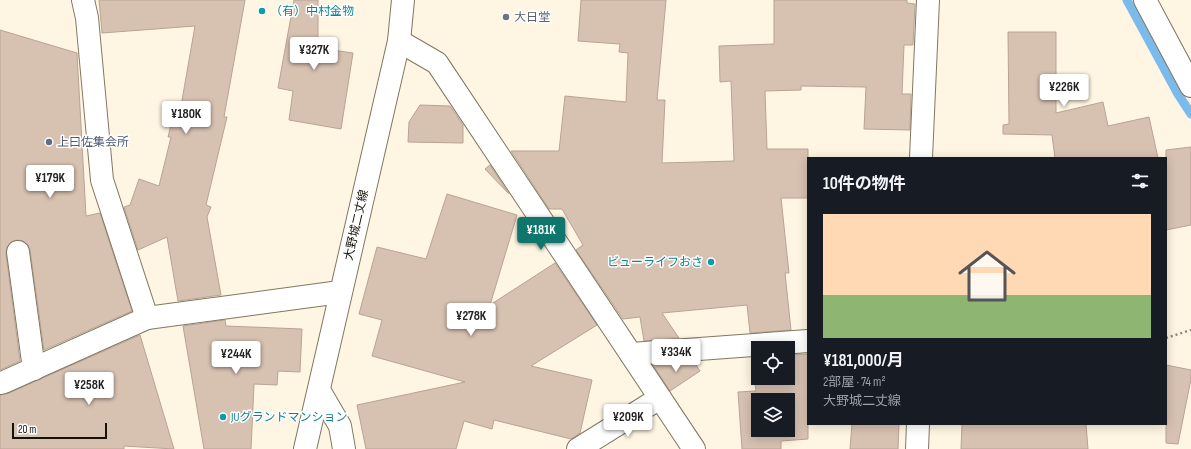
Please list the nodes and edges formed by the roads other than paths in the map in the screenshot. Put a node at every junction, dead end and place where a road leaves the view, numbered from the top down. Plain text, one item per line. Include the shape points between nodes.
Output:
1 (83, 0) edge
2 (403, 0) edge
3 (928, 0) edge
4 (1145, 0) edge
5 (399, 41) junction
6 (1191, 86) edge
7 (921, 157) edge
8 (18, 252) dead end
9 (340, 292) junction
10 (147, 318) junction
11 (807, 341) edge
12 (631, 354) junction
13 (34, 369) junction
14 (0, 383) edge
15 (319, 390) junction
16 (660, 398) junction
17 (918, 425) edge
18 (305, 449) edge
19 (344, 449) edge
20 (578, 449) edge
21 (694, 449) edge
22 (916, 449) edge

1 - 10 street via 87,18 102,180
2 - 5 street, 大野城二丈線
3 - 7 street
4 - 6 street
5 - 9 street, 大野城二丈線
5 - 12 street via 437,63
8 - 13 street
9 - 10 street
9 - 15 street, 大野城二丈線
10 - 13 street
11 - 12 street
12 - 16 street
13 - 14 street
15 - 18 street, 大野城二丈線
15 - 19 street via 340,426
16 - 20 street
16 - 21 street
17 - 22 street

